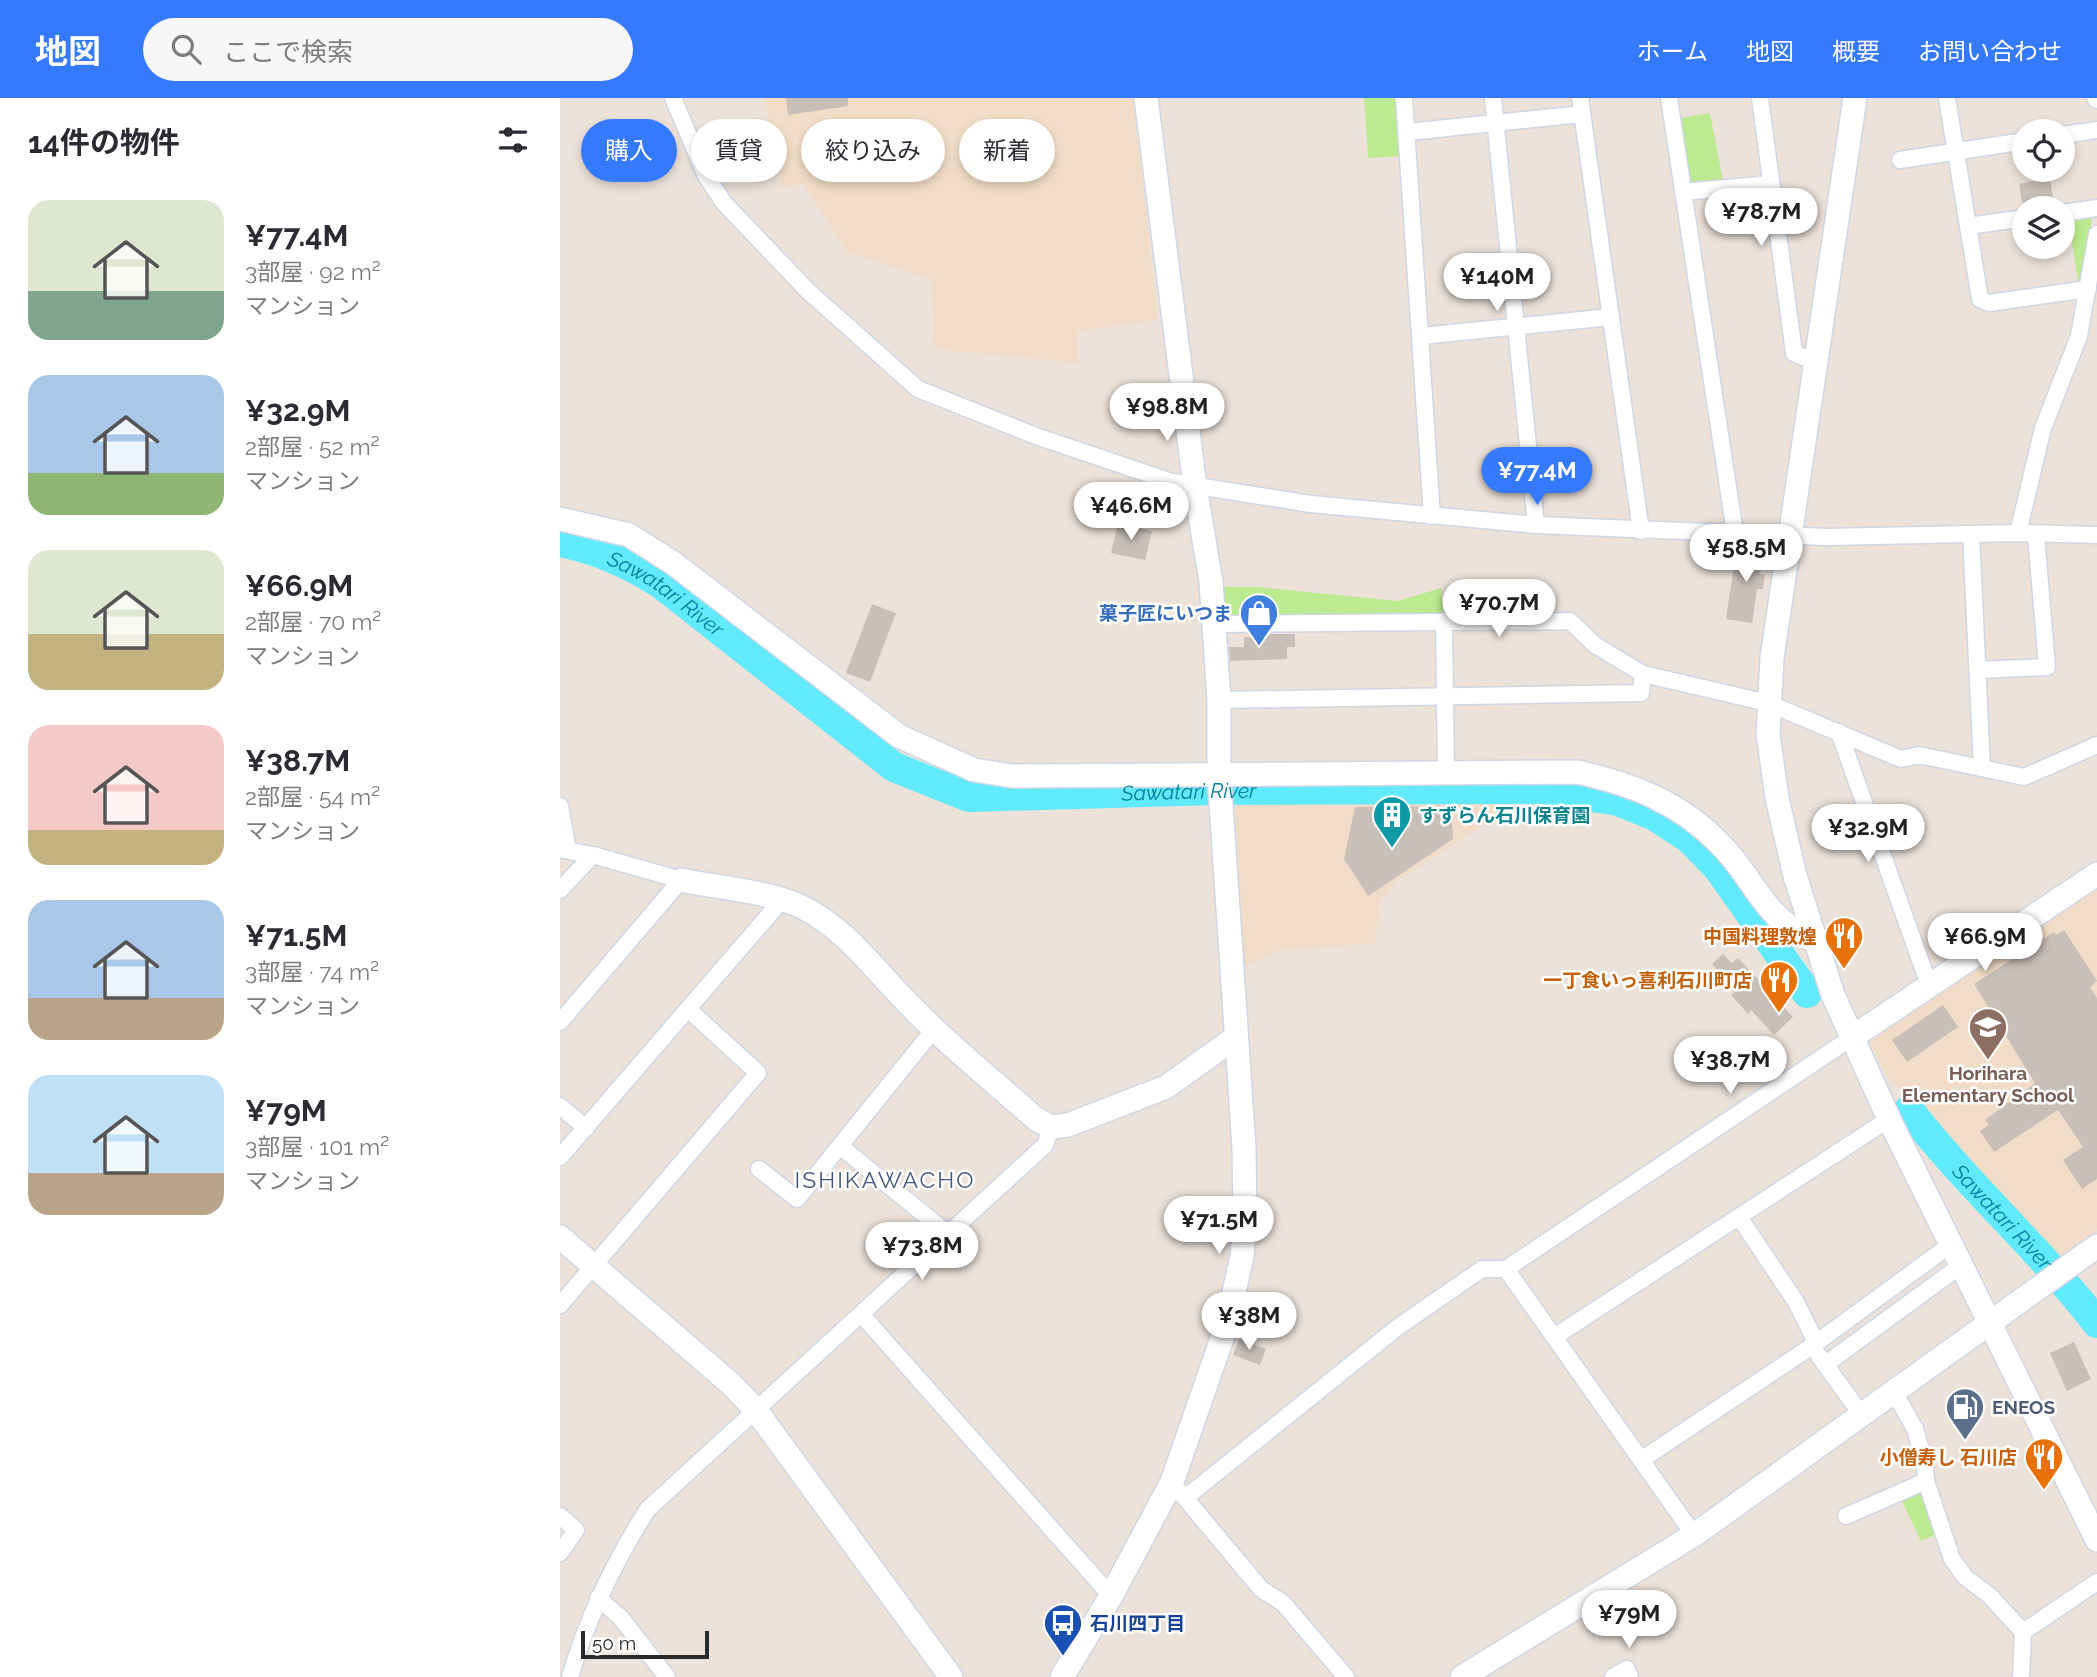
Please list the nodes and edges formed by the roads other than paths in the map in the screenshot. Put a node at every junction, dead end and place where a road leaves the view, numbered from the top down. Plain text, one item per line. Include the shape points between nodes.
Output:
1 (673, 98) edge
2 (1146, 98) edge
3 (1404, 98) edge
4 (1493, 98) edge
5 (1669, 98) edge
6 (1760, 98) edge
7 (1855, 98) edge
8 (1947, 98) edge
9 (1581, 106) edge
10 (1495, 123) junction
11 (2097, 130) edge
12 (1408, 132) junction
13 (2075, 133) edge
14 (2012, 143) edge
15 (1955, 152) junction
16 (1900, 160) dead end
17 (1771, 184) junction
18 (1683, 192) junction
19 (2097, 208) edge
20 (2075, 211) edge
21 (2012, 220) edge
22 (1968, 226) junction
23 (2097, 234) edge
24 (2088, 289) junction
25 (1611, 317) junction
26 (1517, 328) junction
27 (1421, 337) junction
28 (1814, 362) junction
29 (1195, 486) junction
30 (1432, 516) junction
31 (560, 519) edge
32 (1536, 525) junction
33 (1641, 531) junction
34 (1735, 533) junction
35 (2018, 533) junction
36 (1971, 534) junction
37 (2036, 535) junction
38 (2097, 535) edge
39 (1790, 536) junction
40 (1444, 621) junction
41 (1215, 624) junction
42 (1979, 670) junction
43 (1643, 674) junction
44 (1445, 696) junction
45 (1219, 699) junction
46 (1769, 703) junction
47 (1839, 733) junction
48 (2097, 745) edge
49 (1982, 768) junction
50 (1446, 773) junction
51 (1220, 788) junction
52 (560, 806) edge
53 (564, 850) edge
54 (593, 855) junction
55 (2097, 874) edge
56 (681, 880) junction
57 (560, 890) edge
58 (782, 901) junction
59 (1815, 941) junction
60 (1929, 985) junction
61 (688, 1009) junction
62 (560, 1022) edge
63 (935, 1028) junction
64 (1236, 1037) junction
65 (1851, 1038) junction
66 (560, 1106) edge
67 (1889, 1119) junction
68 (1051, 1127) junction
69 (586, 1128) junction
70 (840, 1146) junction
71 (560, 1157) edge
72 (759, 1169) dead end
73 (1739, 1217) junction
74 (947, 1233) junction
75 (560, 1237) edge
76 (1950, 1245) junction
77 (2097, 1246) edge
78 (594, 1265) junction
79 (1961, 1266) junction
80 (1506, 1269) junction
81 (560, 1304) edge
82 (860, 1314) junction
83 (1988, 1323) junction
84 (1554, 1337) junction
85 (1814, 1344) junction
86 (1826, 1364) junction
87 (1894, 1392) junction
88 (755, 1409) junction
89 (1861, 1415) junction
90 (1641, 1460) junction
91 (1926, 1481) junction
92 (1178, 1490) junction
93 (560, 1516) edge
94 (1846, 1516) dead end
95 (1694, 1535) junction
96 (2097, 1540) edge
97 (560, 1553) edge
98 (2097, 1583) edge
99 (1111, 1596) junction
100 (598, 1598) junction
101 (2023, 1632) junction
102 (570, 1677) edge
103 (667, 1677) edge
104 (951, 1677) edge
105 (1062, 1677) edge
106 (1346, 1677) edge
107 (1462, 1677) edge
108 (1614, 1677) edge
109 (1630, 1677) edge
110 (2021, 1677) edge

1 - 29 street via 706,176 723,203 808,291 918,389 1036,436
2 - 29 street
3 - 12 street
4 - 10 street
5 - 18 street
6 - 17 street
7 - 28 street
8 - 15 street
9 - 10 street
9 - 25 street
10 - 12 street
10 - 26 street
11 - 13 street
12 - 27 street
14 - 15 street
15 - 16 street
15 - 22 street
17 - 18 street
17 - 28 street via 1794,353
18 - 34 street
19 - 20 street
21 - 22 street
22 - 24 street via 1980,299 1989,303
23 - 24 street
24 - 35 street via 2079,336 2043,428
25 - 26 street
25 - 33 street
26 - 27 street
26 - 32 street
27 - 30 street
28 - 39 street
29 - 30 street
29 - 41 street
30 - 32 street
31 - 51 street via 629,535 673,563 899,736 974,770
32 - 33 street
33 - 34 street
34 - 39 street
35 - 36 street
35 - 37 street
36 - 39 street
36 - 42 street
37 - 38 street
37 - 42 street via 2047,667
39 - 46 street
40 - 41 street
40 - 43 street via 1570,621 1595,645
40 - 44 street
41 - 45 street
42 - 49 street
43 - 44 street via 1641,693
43 - 46 street
44 - 45 street
44 - 50 street
45 - 51 street
46 - 47 street
46 - 59 street via 1776,798
47 - 49 street via 1901,759 1919,755
47 - 60 street
48 - 49 street via 2024,777
50 - 51 street
50 - 59 street via 1577,772 1647,791 1673,805 1720,843 1782,923
51 - 64 street
52 - 53 street
53 - 54 street
54 - 56 street
54 - 57 street
55 - 60 street
56 - 58 street
56 - 62 street
58 - 61 street
58 - 63 street via 801,907 855,944
59 - 65 street
60 - 65 street
61 - 69 street
61 - 78 street via 758,1073
63 - 68 street via 1036,1119
63 - 70 street
64 - 68 street via 1166,1087 1084,1120
64 - 92 street via 1246,1191 1241,1256 1227,1324
65 - 67 street
65 - 80 street
66 - 69 street
67 - 73 street
67 - 76 street
68 - 74 street via 1045,1144
69 - 71 street
70 - 72 street via 797,1199
70 - 74 street
73 - 84 street
73 - 85 street via 1796,1302
74 - 82 street
75 - 78 street
76 - 79 street
76 - 85 street
77 - 83 street
78 - 81 street
78 - 88 street
79 - 83 street
79 - 86 street
80 - 84 street
80 - 92 street via 1482,1269
82 - 88 street
82 - 99 street
83 - 87 street
83 - 96 street
84 - 90 street
85 - 86 street
85 - 90 street
86 - 89 street
87 - 89 street
87 - 91 street via 1915,1429
88 - 100 street via 648,1509 618,1555
88 - 104 street
89 - 95 street
90 - 95 street
91 - 94 street
91 - 101 street via 1952,1559
92 - 99 street
92 - 106 street via 1261,1589 1283,1603
93 - 97 street via 576,1530
95 - 107 street
98 - 101 street
99 - 105 street
100 - 102 street
100 - 103 street via 621,1618
101 - 110 street
108 - 109 street via 1627,1668

